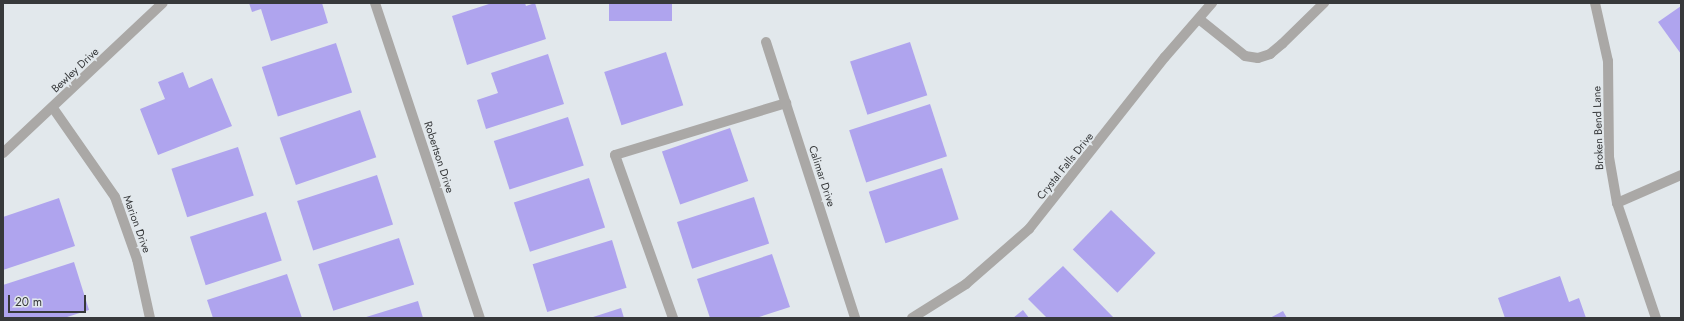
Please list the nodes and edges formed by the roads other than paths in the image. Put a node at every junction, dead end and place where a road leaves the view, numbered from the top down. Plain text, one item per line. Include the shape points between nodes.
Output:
1 (163, 3) edge
2 (376, 3) edge
3 (1212, 3) edge
4 (1324, 3) edge
5 (1595, 3) edge
6 (1198, 19) junction
7 (766, 42) dead end
8 (786, 103) junction
9 (53, 108) junction
10 (3, 153) edge
11 (1681, 175) edge
12 (1617, 203) junction
13 (150, 318) edge
14 (480, 318) edge
15 (673, 318) edge
16 (855, 318) edge
17 (912, 318) edge
18 (1656, 318) edge

1 - 9 street, Bewley Drive
2 - 14 street, Robertson Drive
3 - 6 street, Crystal Falls Drive
4 - 6 street via 1282,44 1270,54 1258,58 1245,56
5 - 12 street, Broken Bend Lane via 1608,61 1609,157
6 - 17 street, Crystal Falls Drive via 1029,229 966,284
7 - 8 street, Calimar Drive
8 - 15 street via 615,155
8 - 16 street, Calimar Drive
9 - 10 street, Bewley Drive
9 - 13 street, Marion Drive via 115,197 137,259
11 - 12 street
12 - 18 street, Broken Bend Lane

